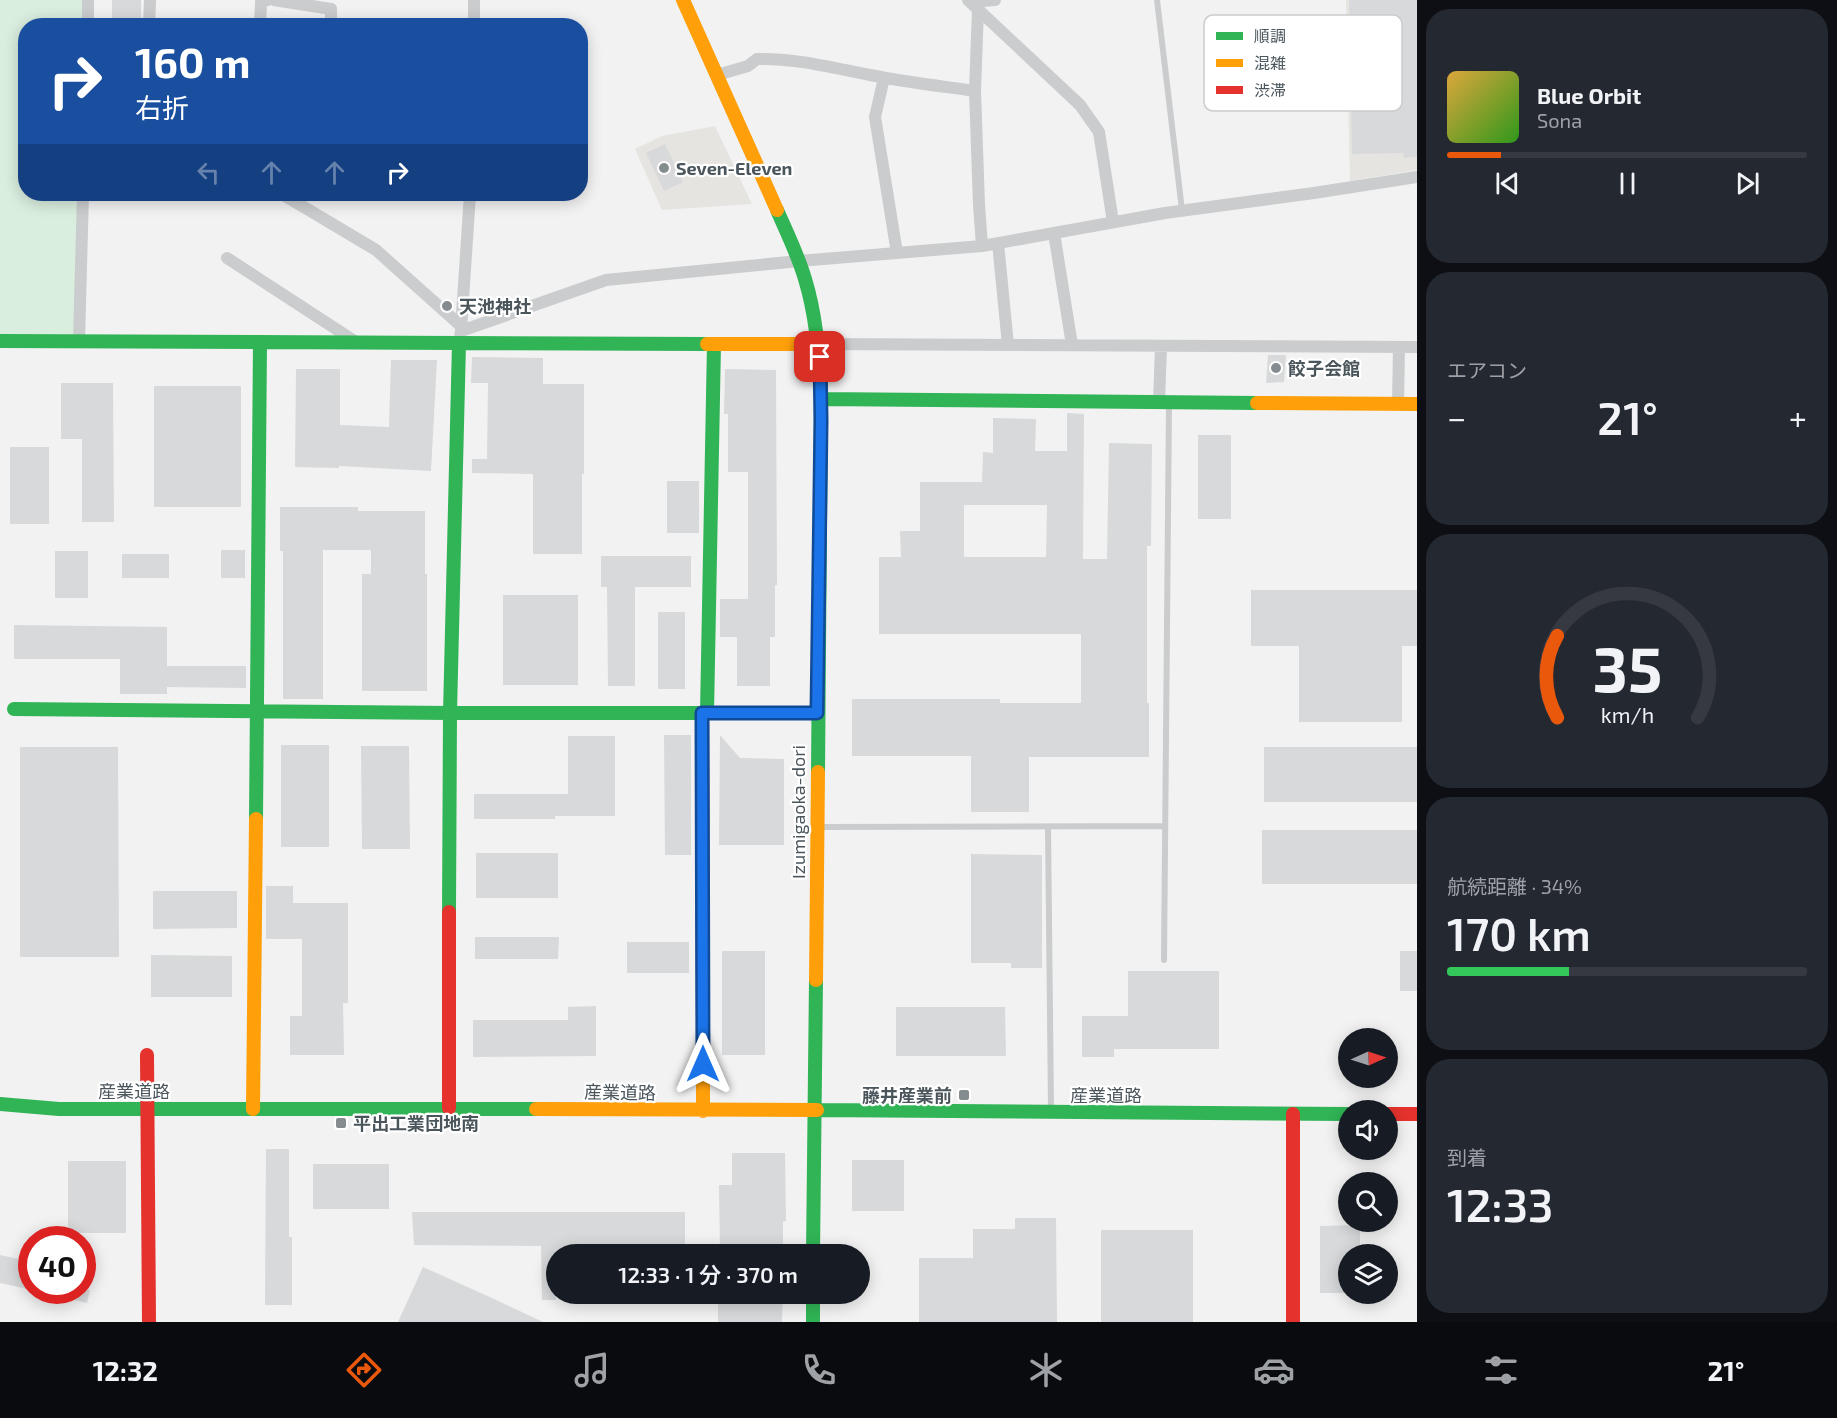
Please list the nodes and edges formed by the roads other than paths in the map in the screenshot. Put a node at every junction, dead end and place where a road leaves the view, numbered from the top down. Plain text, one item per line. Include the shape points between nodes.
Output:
1 (88, 0) edge
2 (150, 0) edge
3 (268, 0) edge
4 (274, 0) edge
5 (474, 0) edge
6 (683, 0) edge
7 (995, 0) edge
8 (1157, 0) edge
9 (972, 4) edge
10 (88, 18) edge
11 (149, 18) edge
12 (260, 18) edge
13 (331, 18) edge
14 (474, 18) edge
15 (717, 75) junction
16 (884, 78) junction
17 (975, 91) junction
18 (1417, 177) edge
19 (83, 201) edge
20 (294, 201) edge
21 (469, 201) edge
22 (1182, 210) junction
23 (1113, 222) junction
24 (1054, 233) junction
25 (998, 243) junction
26 (982, 246) junction
27 (897, 253) junction
28 (227, 258) dead end
29 (799, 261) junction
30 (460, 333) junction
31 (0, 341) edge
32 (79, 341) junction
33 (261, 342) junction
34 (357, 343) junction
35 (714, 344) junction
36 (819, 344) junction
37 (1008, 345) junction
38 (1072, 345) junction
39 (1161, 346) junction
40 (1399, 347) junction
41 (1417, 347) edge
42 (821, 399) junction
43 (1164, 403) junction
44 (1398, 404) junction
45 (1417, 405) edge
46 (14, 709) dead end
47 (256, 711) junction
48 (450, 713) junction
49 (705, 713) junction
50 (817, 713) junction
51 (1048, 826) junction
52 (1166, 826) junction
53 (816, 827) junction
54 (1164, 960) dead end
55 (147, 1055) dead end
56 (0, 1104) edge
57 (448, 1108) junction
58 (253, 1109) junction
59 (148, 1110) junction
60 (703, 1111) junction
61 (814, 1111) junction
62 (1051, 1113) junction
63 (1293, 1114) junction
64 (1338, 1114) edge
65 (1398, 1114) edge
66 (1417, 1114) edge
67 (813, 1244) edge
68 (813, 1304) edge
69 (149, 1322) edge
70 (813, 1322) edge
71 (1293, 1322) edge

1 - 10 street
2 - 11 street
3 - 12 street via 261,2
4 - 13 street via 331,9
5 - 14 street
6 - 15 street, Izumigaoka-dori
7 - 9 street
8 - 22 lane
9 - 17 street
9 - 23 street via 1080,105 1099,132
15 - 16 street via 748,66 757,59 771,58
15 - 29 street, Izumigaoka-dori
16 - 17 street
16 - 27 street via 875,117
17 - 26 street
18 - 22 street
19 - 32 street
20 - 30 street via 376,250
21 - 30 street
22 - 23 street
23 - 24 street
24 - 25 street
24 - 38 street
25 - 26 street
25 - 37 street
26 - 27 street
27 - 29 street
28 - 34 street
29 - 30 street via 606,280
29 - 36 street, Izumigaoka-dori via 809,286
30 - 34 street
30 - 35 street
30 - 48 street
31 - 32 street
32 - 33 street
33 - 34 street
33 - 47 street
35 - 36 street
35 - 49 street
36 - 37 street
36 - 42 street, Izumigaoka-dori
37 - 38 street
38 - 39 street
39 - 40 street
39 - 43 street
40 - 41 street
40 - 44 street
42 - 43 street
42 - 50 street, Izumigaoka-dori
43 - 44 street
43 - 52 lane
44 - 45 street
46 - 47 street
47 - 48 street
47 - 58 street
48 - 49 street
48 - 57 street
49 - 50 street
49 - 60 street
50 - 53 street, Izumigaoka-dori
51 - 52 lane
51 - 53 lane
51 - 62 lane
52 - 54 lane
53 - 61 street, Izumigaoka-dori
55 - 59 street
56 - 59 street, 産業道路
57 - 58 street, 産業道路
57 - 60 street, 産業道路
58 - 59 street, 産業道路
59 - 69 street
60 - 61 street, 産業道路
61 - 62 street, 産業道路
61 - 67 street, Izumigaoka-dori
62 - 63 street, 産業道路
63 - 64 street, 産業道路
63 - 71 street
65 - 66 street
68 - 70 street

